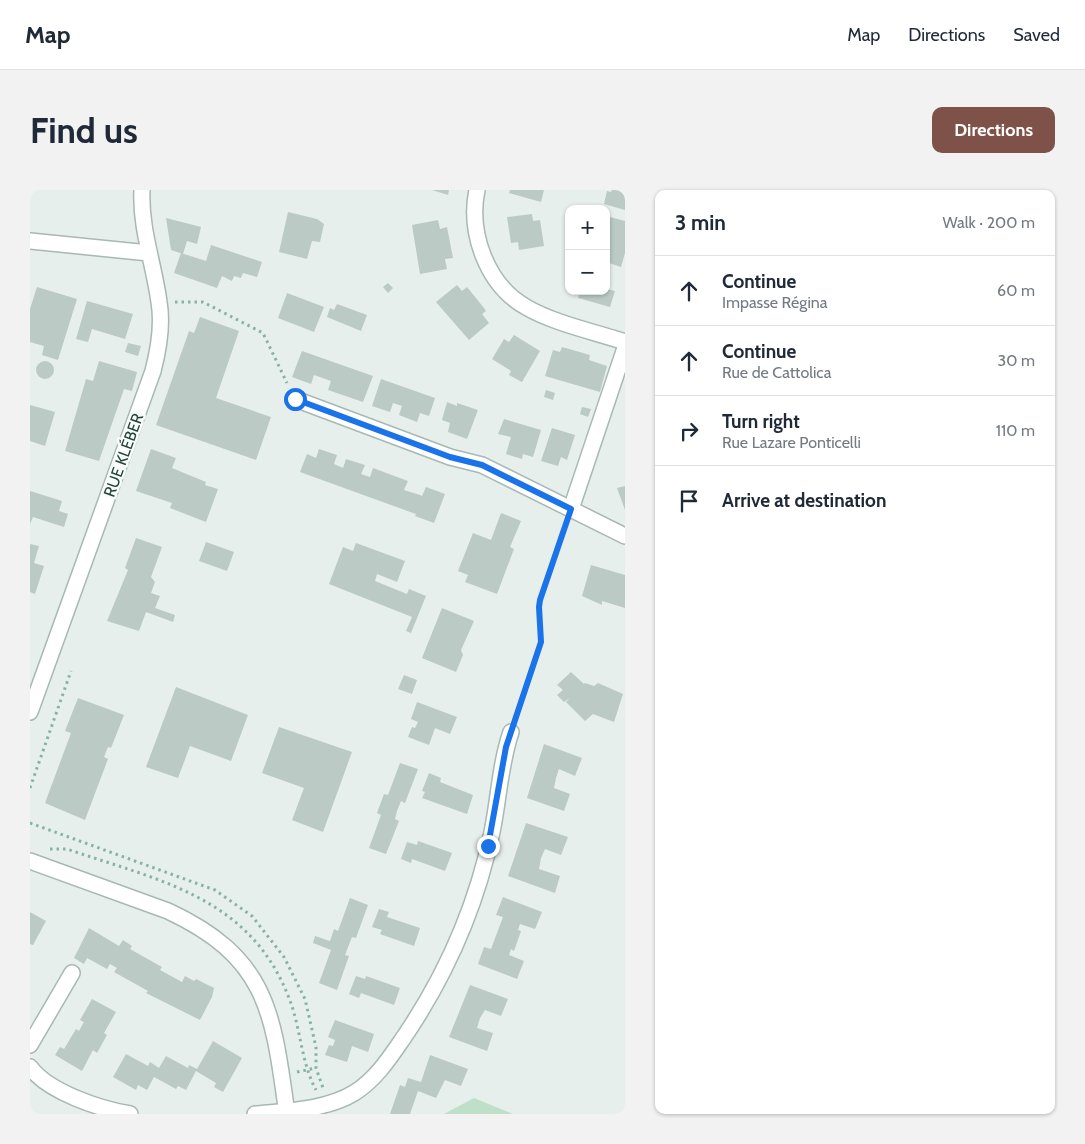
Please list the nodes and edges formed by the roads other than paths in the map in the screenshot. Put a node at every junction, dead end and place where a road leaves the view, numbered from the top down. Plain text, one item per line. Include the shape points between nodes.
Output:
1 (142, 190) edge
2 (477, 190) edge
3 (30, 241) edge
4 (150, 253) junction
5 (625, 342) edge
6 (625, 348) edge
7 (295, 399) road end
8 (571, 509) junction
9 (625, 536) edge
10 (30, 712) edge
11 (511, 732) road end
12 (30, 861) edge
13 (72, 974) dead end
14 (30, 1045) edge
15 (30, 1066) edge
16 (287, 1112) edge
17 (130, 1114) edge
18 (255, 1114) edge

1 - 4 street, RUE KLÉBER via 143,221
2 - 5 street via 476,225 482,253 495,278 510,295 540,314
3 - 4 street
4 - 10 street, RUE KLÉBER via 160,303 159,348 153,371
6 - 8 street
7 - 8 street via 450,457 473,462
8 - 9 street
11 - 16 street via 482,873 466,920 435,990 390,1057 362,1088 340,1100
12 - 16 street via 168,911 228,947 257,984 265,1002 273,1025
13 - 14 street
15 - 17 street via 41,1078 75,1097
16 - 18 street

